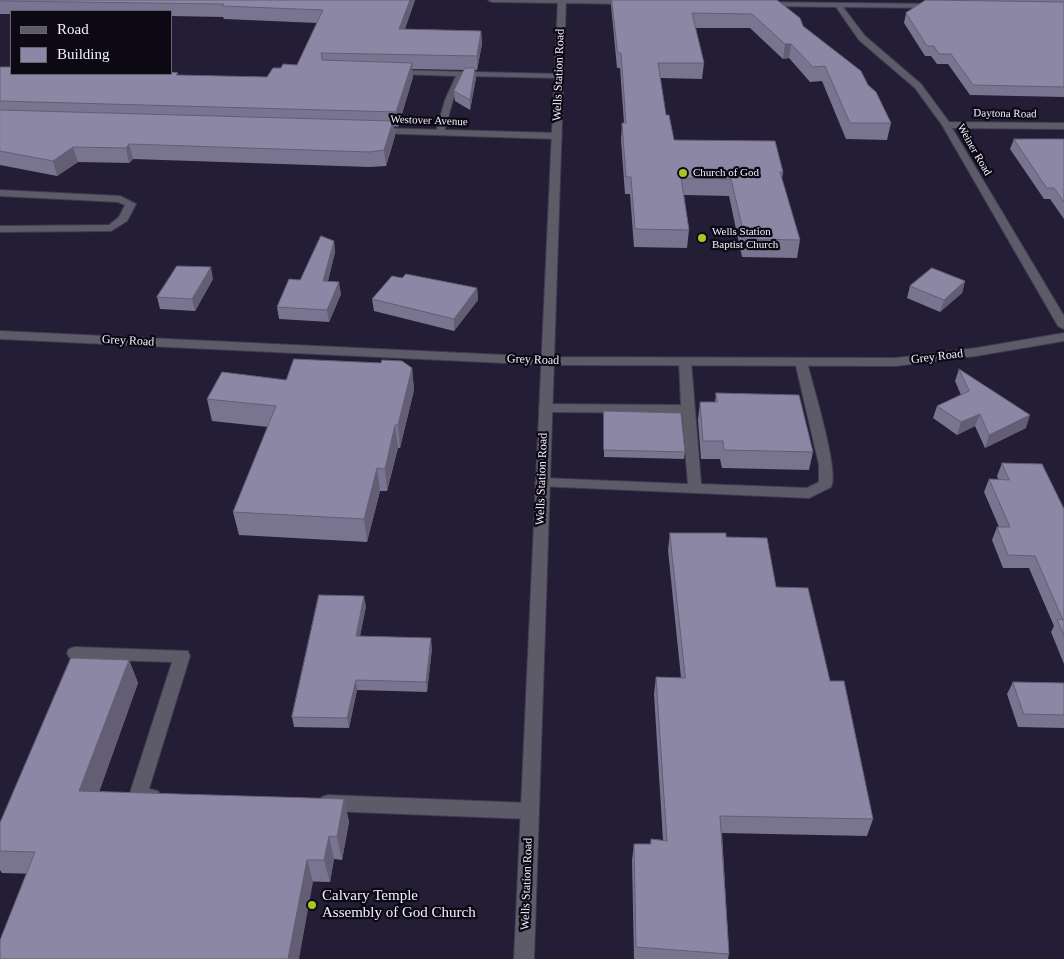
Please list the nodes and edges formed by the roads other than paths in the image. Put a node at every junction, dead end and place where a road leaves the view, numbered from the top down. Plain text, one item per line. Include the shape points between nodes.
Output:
1 (492, 0) edge
2 (562, 1) edge
3 (641, 3) edge
4 (759, 4) edge
5 (838, 5) junction
6 (946, 6) edge
7 (390, 72) edge
8 (461, 74) junction
9 (559, 76) junction
10 (946, 125) junction
11 (1064, 126) edge
12 (370, 130) edge
13 (440, 132) junction
14 (557, 136) junction
15 (0, 193) edge
16 (0, 229) edge
17 (1064, 326) edge
18 (0, 335) edge
19 (1064, 337) edge
20 (547, 361) junction
21 (685, 361) junction
22 (802, 362) junction
23 (545, 408) junction
24 (688, 409) junction
25 (542, 483) junction
26 (695, 489) junction
27 (75, 653) dead end
28 (168, 797) edge
29 (314, 803) edge
30 (530, 811) junction
31 (524, 959) edge

1 - 2 street
2 - 3 street
2 - 9 street, Wells Station Road
4 - 5 street
5 - 6 street
5 - 10 street, Weiner Road via 862,38 918,86
7 - 8 street
8 - 9 street
8 - 13 street
9 - 14 street, Wells Station Road
10 - 11 street, Daytona Road
10 - 17 street, Weiner Road
12 - 13 street, Westover Avenue
13 - 14 street, Westover Avenue
14 - 20 street, Wells Station Road
15 - 16 street via 120,199 131,204 123,219 111,228
18 - 20 street, Grey Road
19 - 22 street, Grey Road via 896,362
20 - 21 street, Grey Road
20 - 23 street, Wells Station Road
21 - 22 street, Grey Road
21 - 24 street
22 - 26 street via 826,465 826,484 809,493
23 - 24 street
23 - 25 street, Wells Station Road
24 - 26 street
25 - 26 street
25 - 30 street, Wells Station Road
27 - 28 street via 182,656 138,796
29 - 30 street
30 - 31 street, Wells Station Road

